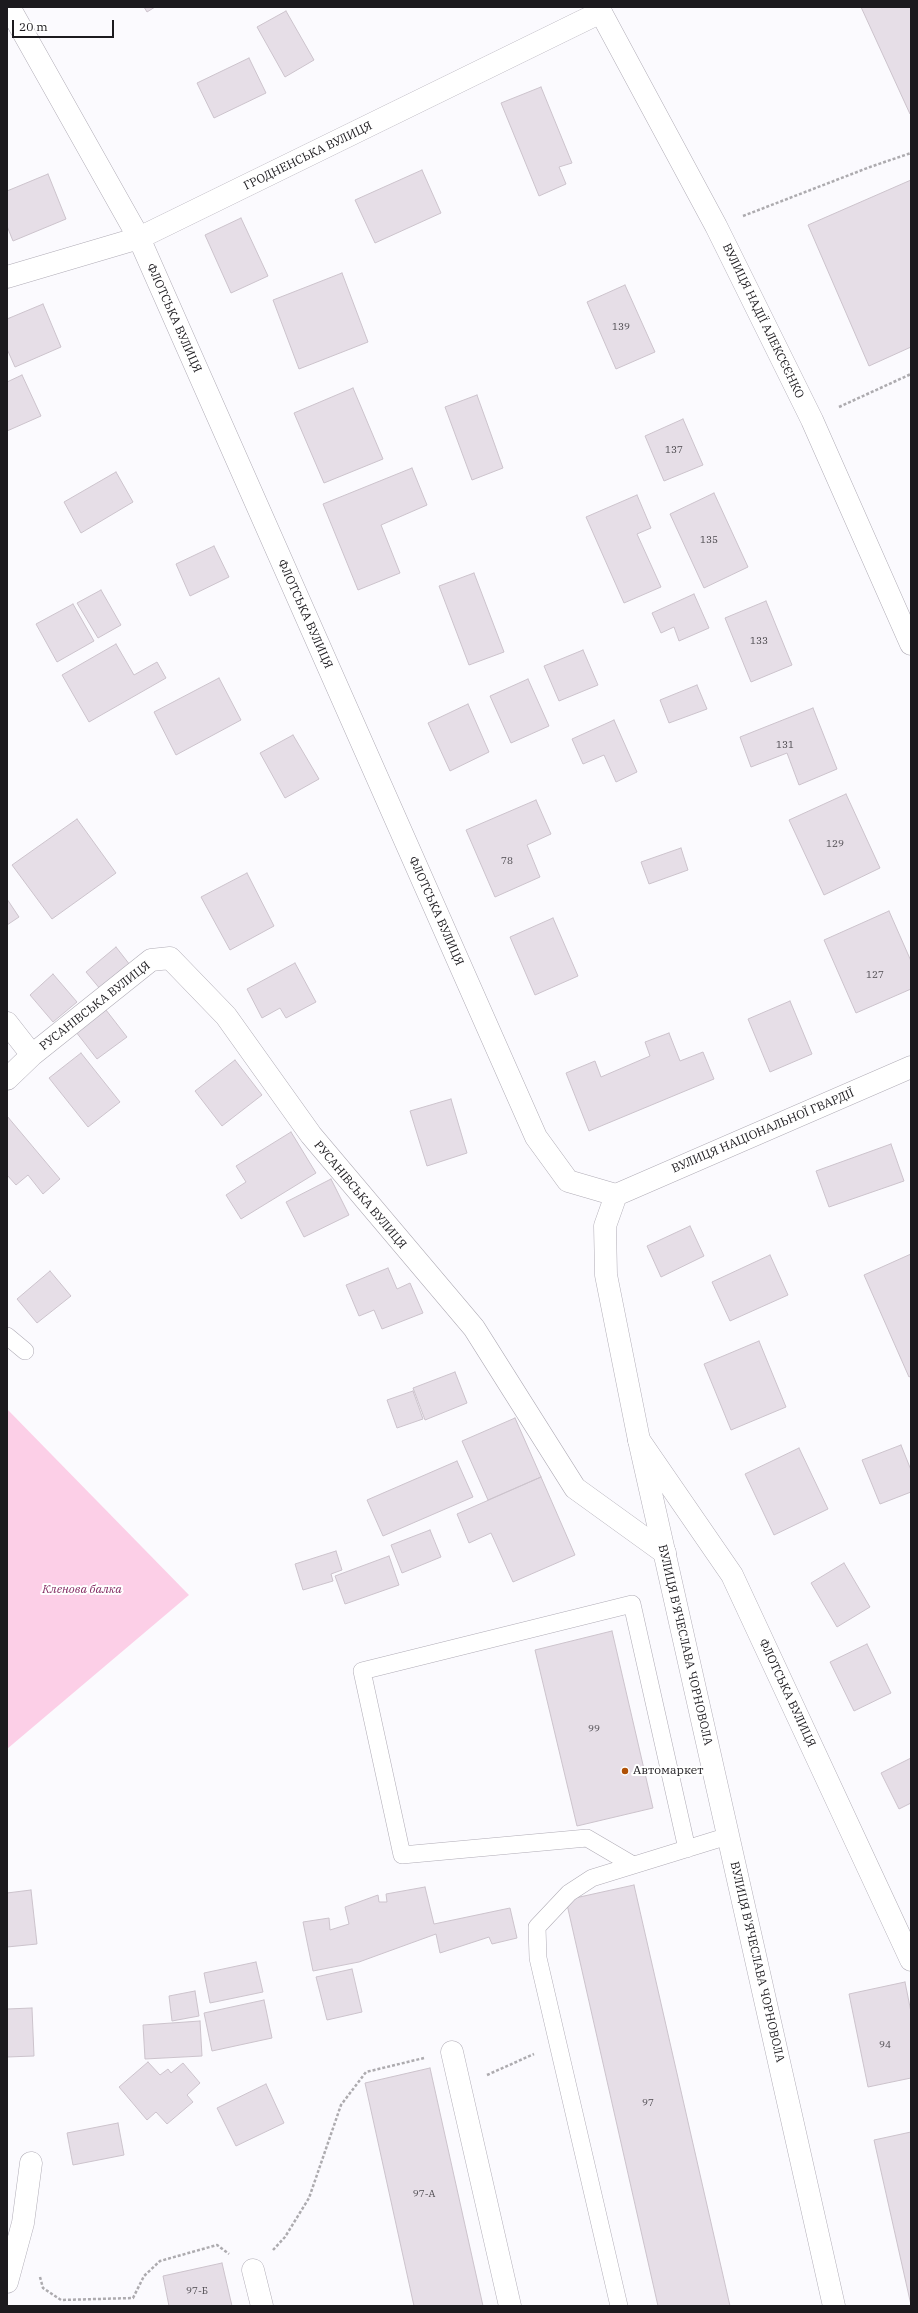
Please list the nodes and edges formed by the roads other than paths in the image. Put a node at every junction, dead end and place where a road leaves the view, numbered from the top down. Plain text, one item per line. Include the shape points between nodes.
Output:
1 (9, 7) edge
2 (600, 10) edge
3 (139, 238) junction
4 (7, 277) edge
5 (911, 644) edge
6 (7, 1023) edge
7 (32, 1055) junction
8 (911, 1067) edge
9 (7, 1079) edge
10 (616, 1195) junction
11 (7, 1336) edge
12 (24, 1351) dead end
13 (639, 1440) junction
14 (665, 1553) junction
15 (728, 1836) junction
16 (687, 1848) junction
17 (633, 1865) junction
18 (911, 1960) edge
19 (452, 2052) road end
20 (31, 2163) dead end
21 (253, 2270) road end
22 (7, 2282) edge
23 (262, 2306) edge
24 (510, 2306) edge
25 (619, 2306) edge
26 (834, 2306) edge

1 - 3 street, ФЛОТСЬКА ВУЛИЦЯ
2 - 3 street, ГРОДНЕНСЬКА ВУЛИЦЯ
2 - 5 street, ВУЛИЦЯ НАДІЇ АЛЕКСЄЄНКО via 716,226 812,420
3 - 4 street, ГРОДНЕНСЬКА ВУЛИЦЯ
3 - 10 street, ФЛОТСЬКА ВУЛИЦЯ via 536,1137 568,1181
6 - 7 street, РУСАНІВСЬКА ВУЛИЦЯ
7 - 9 street, РУСАНІВСЬКА ВУЛИЦЯ
7 - 14 street, РУСАНІВСЬКА ВУЛИЦЯ via 151,960 170,958 226,1016 311,1135 474,1328 575,1488
8 - 10 street, ВУЛИЦЯ НАЦІОНАЛЬНОЇ ГВАРДІЇ
10 - 13 street, ВУЛИЦЯ В'ЯЧЕСЛАВА ЧОРНОВОЛА via 605,1226 606,1276
11 - 12 lane
13 - 14 street, ВУЛИЦЯ В'ЯЧЕСЛАВА ЧОРНОВОЛА
13 - 18 street, ФЛОТСЬКА ВУЛИЦЯ via 732,1575
14 - 15 street, ВУЛИЦЯ В'ЯЧЕСЛАВА ЧОРНОВОЛА
15 - 16 lane
15 - 26 street, ВУЛИЦЯ В'ЯЧЕСЛАВА ЧОРНОВОЛА
16 - 17 lane
16 - 17 lane via 632,1604 362,1671 402,1855 587,1838
17 - 25 lane via 592,1878 570,1893 537,1927 538,1958
19 - 24 street
20 - 22 street via 24,2223
21 - 23 street

